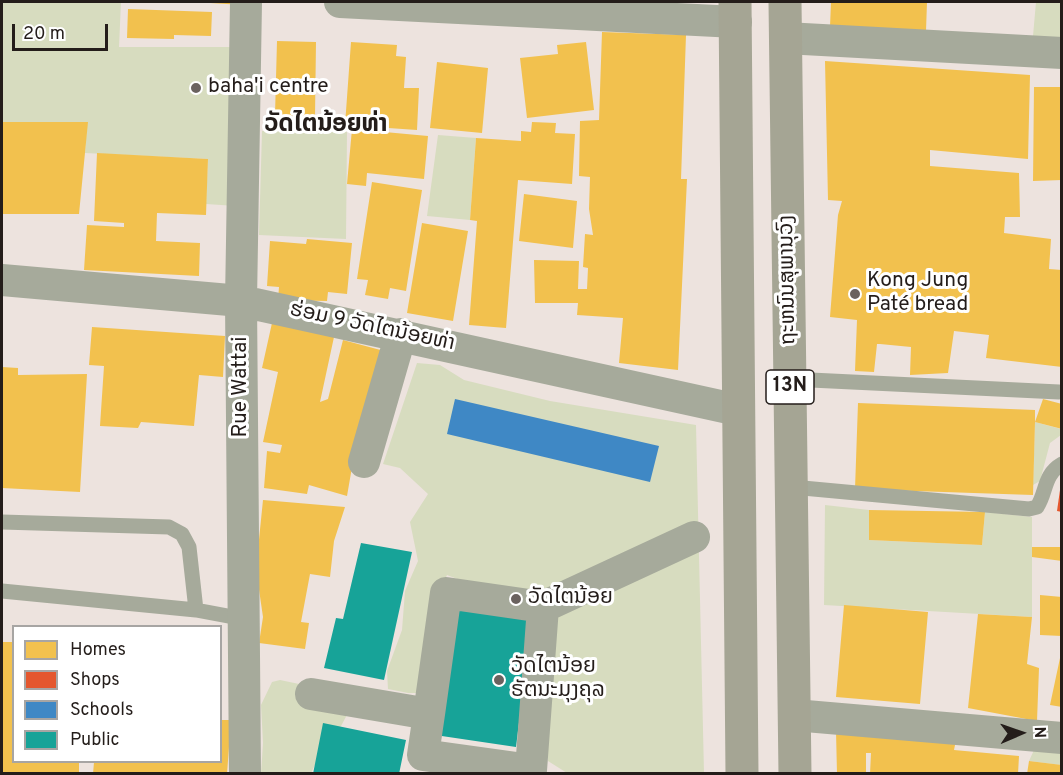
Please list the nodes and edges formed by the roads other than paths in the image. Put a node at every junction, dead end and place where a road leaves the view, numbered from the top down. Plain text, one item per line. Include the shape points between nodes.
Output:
1 (246, 2) edge
2 (340, 2) edge
3 (785, 2) edge
4 (736, 12) edge
5 (785, 38) junction
6 (1062, 53) edge
7 (2, 280) edge
8 (241, 301) junction
9 (401, 334) junction
10 (790, 379) junction
11 (1059, 392) dead end
12 (738, 410) junction
13 (364, 462) dead end
14 (1062, 464) edge
15 (792, 487) junction
16 (2, 522) edge
17 (694, 537) dead end
18 (2, 591) edge
19 (543, 607) junction
20 (196, 610) junction
21 (244, 619) junction
22 (311, 694) dead end
23 (429, 714) junction
24 (794, 716) junction
25 (1062, 738) edge
26 (534, 772) edge
27 (245, 774) edge
28 (742, 774) edge
29 (795, 774) edge

1 - 8 street, Rue Wattai
2 - 4 street
3 - 5 highway, ຖະຫນົນສຸພານຸວົງ / 13N
4 - 12 highway, 13N
5 - 6 street
5 - 10 highway, ຖະຫນົນສຸພານຸວົງ / 13N
7 - 8 street, ຮ່ອມ 9 ວັດໄຕນ້ອຍທ່າ
8 - 9 street, ຮ່ອມ 9 ວັດໄຕນ້ອຍທ່າ
8 - 21 street, Rue Wattai
9 - 12 street, ຮ່ອມ 9 ວັດໄຕນ້ອຍທ່າ
9 - 13 street
10 - 11 lane
10 - 15 highway, ຖະຫນົນສຸພານຸວົງ / 13N
12 - 28 highway, 13N
14 - 15 lane via 1053,469 1044,484 1037,507 1029,509
15 - 24 highway, ຖະຫນົນສຸພານຸວົງ / 13N
16 - 20 lane via 169,527 182,534 189,547
17 - 19 street
18 - 20 lane
19 - 23 street via 446,593
19 - 26 street
20 - 21 lane
21 - 27 street, Rue Wattai
22 - 23 street
23 - 26 street via 423,755
24 - 25 street
24 - 29 highway, ຖະຫນົນສຸພານຸວົງ / 13N

